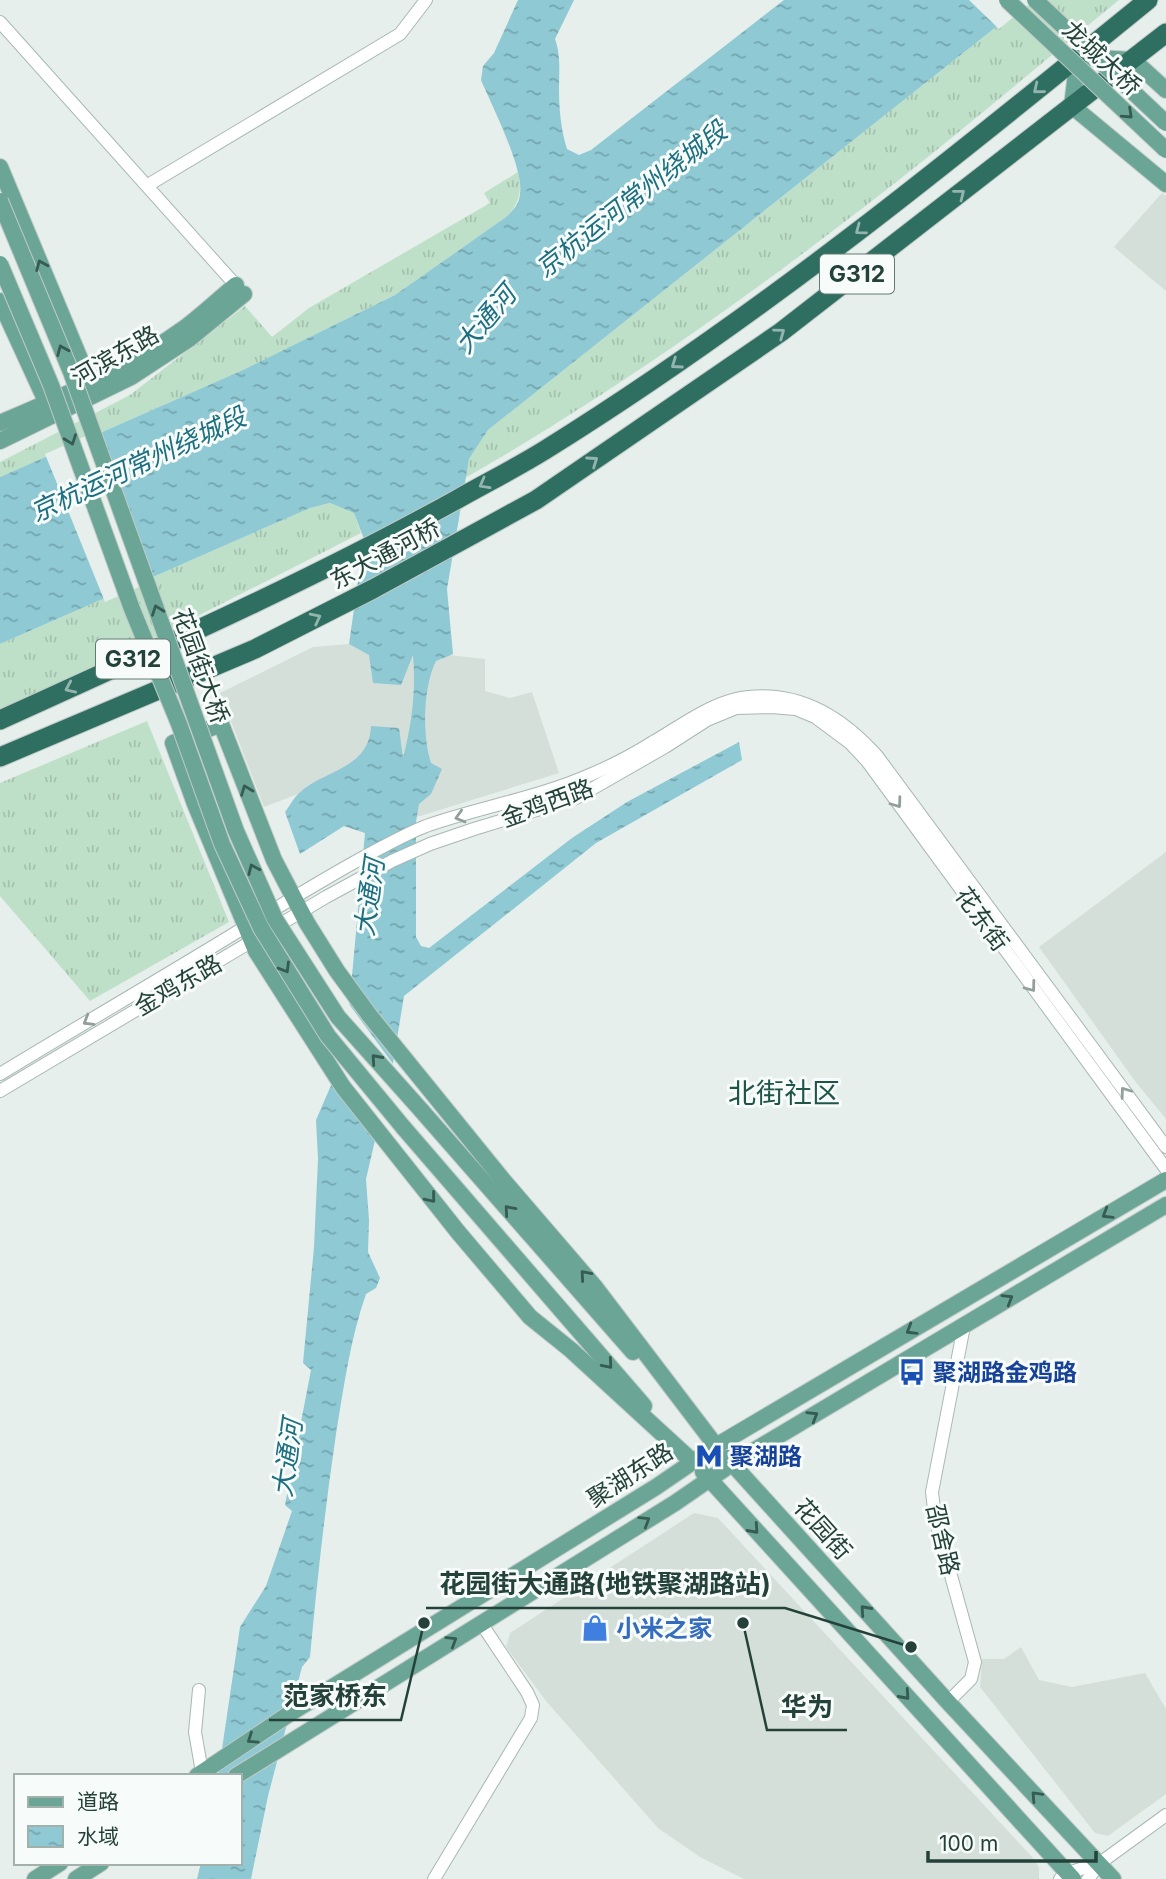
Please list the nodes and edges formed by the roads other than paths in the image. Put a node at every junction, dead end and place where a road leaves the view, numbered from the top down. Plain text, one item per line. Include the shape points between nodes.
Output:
1 (425, 0) edge
2 (1007, 0) edge
3 (1035, 0) edge
4 (1148, 0) edge
5 (0, 22) edge
6 (1166, 33) edge
7 (1078, 57) junction
8 (1133, 61) junction
9 (1166, 90) edge
10 (1072, 106) junction
11 (1166, 123) edge
12 (1166, 149) edge
13 (0, 167) edge
14 (1166, 184) edge
15 (148, 185) junction
16 (0, 201) edge
17 (0, 264) edge
18 (240, 290) joint
19 (0, 301) edge
20 (93, 389) junction
21 (50, 410) junction
22 (0, 423) edge
23 (0, 441) edge
24 (771, 702) junction
25 (0, 720) edge
26 (0, 757) edge
27 (356, 861) joint
28 (357, 880) joint
29 (297, 905) junction
30 (249, 934) junction
31 (0, 1074) edge
32 (0, 1091) edge
33 (421, 1110) joint
34 (402, 1128) joint
35 (1166, 1147) edge
36 (1166, 1168) edge
37 (1166, 1180) edge
38 (1166, 1205) edge
39 (964, 1326) junction
40 (716, 1446) junction
41 (693, 1462) junction
42 (733, 1463) junction
43 (709, 1479) junction
44 (481, 1623) junction
45 (199, 1690) dead end
46 (948, 1702) junction
47 (204, 1771) edge
48 (239, 1774) edge
49 (1166, 1815) edge
50 (1100, 1863) junction
51 (57, 1865) edge
52 (98, 1865) edge
53 (1067, 1877) edge
54 (36, 1879) edge
55 (76, 1879) edge
56 (434, 1879) edge
57 (1088, 1879) edge
58 (1113, 1879) edge

1 - 15 street via 400,34
2 -> 12 main road, 龙城大桥, bridge
3 - 11 main road, 龙城大桥, bridge
4 - 7 highway, G312
5 - 15 street
6 - 8 highway, G312
7 - 8 main road
7 - 10 main road
7 -> 25 highway, 东大通河桥 / G312 via 761,305 543,451 266,599
8 - 9 main road
8 - 10 highway, G312
10 - 14 main road
26 -> 10 highway, 东大通河桥 / G312 via 255,649 536,500 781,332
20 -> 13 main road
15 - 18 street
33 -> 16 main road, 花园街大桥, bridge via 338,1017 275,919 236,831 71,372
17 -> 34 main road, 花园街大桥, bridge via 51,385 222,844 261,928 328,1036
18 - 20 main road, 河滨东路 via 189,339 131,377
19 - 21 main road
20 - 21 main road, 河滨东路
21 - 22 main road, 河滨东路
21 - 23 main road, 河滨东路
24 -> 27 street, 金鸡西路 via 748,697 724,702 565,786 425,826
24 - 28 street, 金鸡西路 via 736,708 707,720 576,798 430,844
35 -> 24 street, 花东街 via 877,756 840,720 818,708 790,699
24 -> 36 street, 花东街 via 815,717 867,761
27 - 29 street, 金鸡东路
28 - 29 street, 金鸡东路
29 - 30 street, 金鸡东路
29 -> 30 main road via 221,724 173,743
40 -> 29 main road via 595,1287 337,971
30 -> 31 street, 金鸡东路
30 - 32 street, 金鸡东路
30 -> 41 main road via 332,1071 530,1317
40 -> 33 main road, 花园街
34 -> 41 main road, 花园街
37 -> 40 main road, 聚湖东路
39 -> 38 main road, 聚湖东路
42 -> 39 main road, 聚湖东路
39 - 46 street, 邵舍路 via 932,1492 975,1662 971,1679
40 - 41 main road, 聚湖东路
40 - 42 main road, 花园街
41 - 43 main road, 花园街
41 -> 47 main road, 聚湖东路
42 - 43 main road, 聚湖东路
46 -> 42 main road, 花园街
44 -> 43 main road, 聚湖东路
43 -> 53 main road, 花园街
48 -> 44 main road, 聚湖东路
44 - 56 street via 527,1692 533,1705 531,1718
45 - 47 street via 195,1732
50 -> 46 main road, 花园街
49 - 50 street
50 - 53 street
50 - 57 street
50 - 58 main road, 花园街
51 - 54 main road
52 - 55 main road

